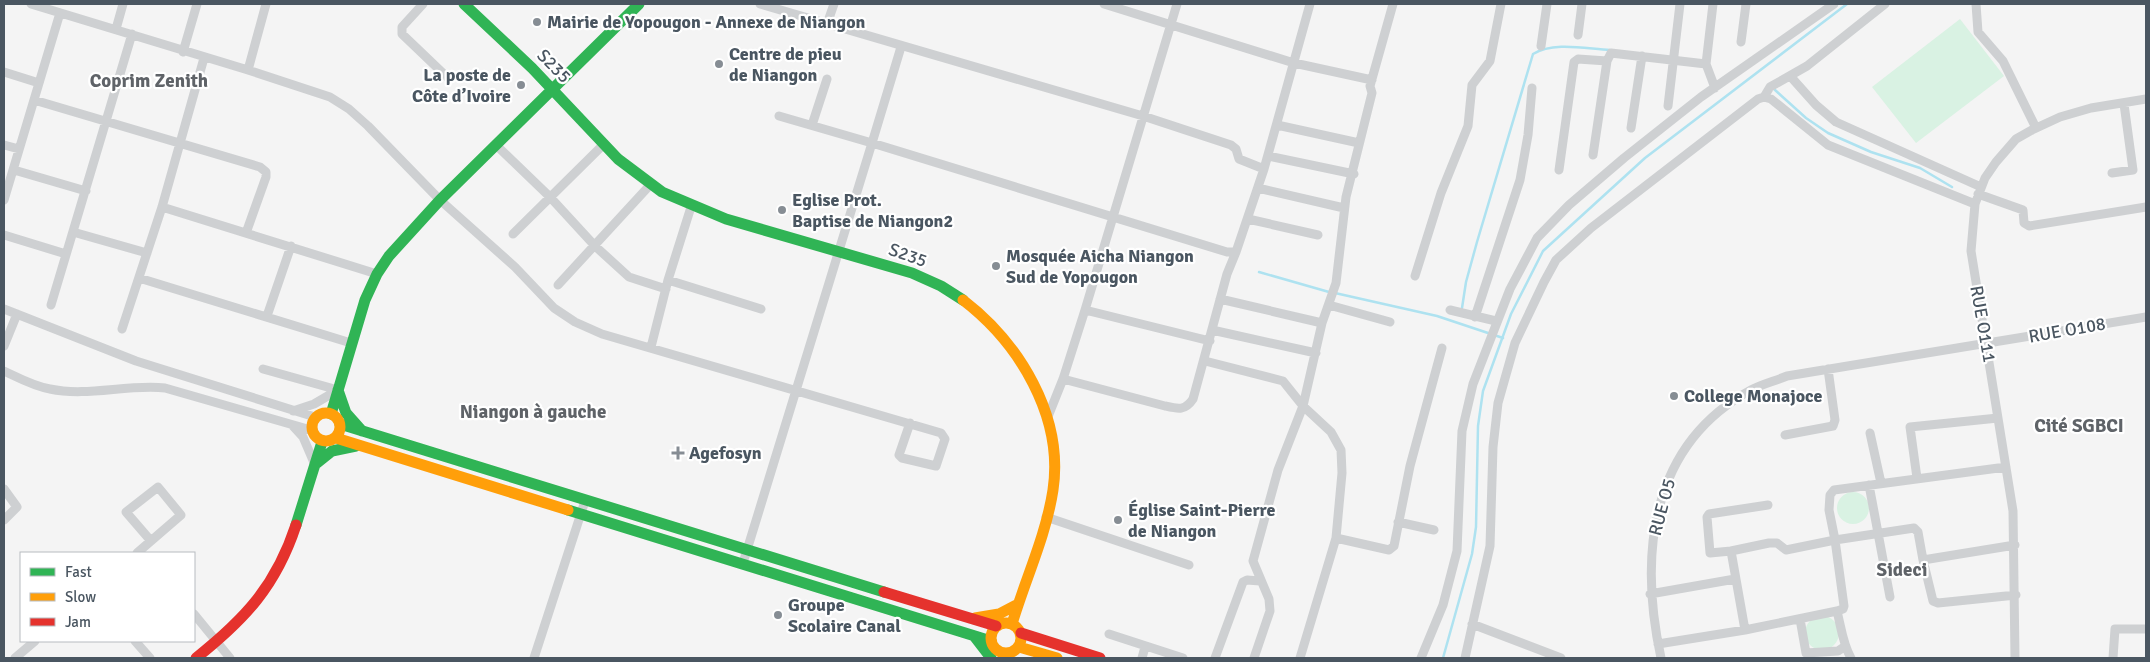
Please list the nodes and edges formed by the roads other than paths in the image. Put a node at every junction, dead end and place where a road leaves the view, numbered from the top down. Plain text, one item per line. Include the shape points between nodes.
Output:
1 (31, 4) edge
2 (123, 4) edge
3 (197, 4) edge
4 (266, 4) edge
5 (423, 4) edge
6 (464, 4) edge
7 (640, 4) edge
8 (760, 4) edge
9 (834, 4) edge
10 (1104, 4) edge
11 (1177, 4) edge
12 (1310, 4) edge
13 (1394, 4) edge
14 (1501, 4) edge
15 (1547, 4) edge
16 (1582, 4) edge
17 (1680, 4) edge
18 (1713, 4) edge
19 (1746, 4) edge
20 (1834, 4) edge
21 (1885, 4) edge
22 (1976, 4) edge
23 (60, 13) junction
24 (1171, 23) junction
25 (827, 24) junction
26 (116, 29) junction
27 (132, 34) junction
28 (1578, 35) dead end
29 (1742, 42) dead end
30 (1541, 46) dead end
31 (902, 47) junction
32 (183, 52) junction
33 (1642, 56) junction
34 (204, 58) junction
35 (1675, 60) junction
36 (1607, 61) junction
37 (1294, 63) junction
38 (1706, 64) junction
39 (248, 70) junction
40 (4, 72) edge
41 (1791, 77) junction
42 (448, 78) dead end
43 (827, 79) dead end
44 (1372, 80) junction
45 (39, 83) junction
46 (1532, 88) dead end
47 (1715, 88) junction
48 (554, 90) junction
49 (1764, 97) junction
50 (2146, 99) edge
51 (34, 100) junction
52 (2124, 104) junction
53 (1668, 106) dead end
54 (779, 116) dead end
55 (1143, 116) junction
56 (106, 121) junction
57 (812, 125) junction
58 (1276, 125) junction
59 (1631, 128) dead end
60 (2036, 128) junction
61 (179, 143) junction
62 (872, 143) junction
63 (1359, 143) junction
64 (604, 144) junction
65 (4, 145) edge
66 (496, 145) junction
67 (19, 149) junction
68 (1594, 155) dead end
69 (1268, 156) junction
70 (1264, 169) junction
71 (14, 170) junction
72 (1559, 170) dead end
73 (2112, 173) dead end
74 (1354, 174) junction
75 (650, 185) junction
76 (1258, 188) junction
77 (86, 191) junction
78 (1980, 191) junction
79 (550, 197) junction
80 (4, 200) edge
81 (440, 200) junction
82 (1975, 204) junction
83 (162, 207) junction
84 (2146, 207) edge
85 (692, 208) junction
86 (1344, 208) junction
87 (1113, 216) junction
88 (1248, 219) junction
89 (73, 232) junction
90 (246, 232) junction
91 (513, 234) dead end
92 (4, 235) edge
93 (1318, 235) dead end
94 (291, 246) junction
95 (595, 246) junction
96 (1236, 252) junction
97 (147, 253) junction
98 (837, 253) junction
99 (66, 254) junction
100 (376, 274) junction
101 (1415, 276) dead end
102 (140, 278) junction
103 (558, 285) dead end
104 (667, 285) junction
105 (1332, 296) junction
106 (1220, 299) junction
107 (51, 305) dead end
108 (4, 309) edge
109 (761, 309) dead end
110 (1085, 310) junction
111 (1450, 310) dead end
112 (17, 314) junction
113 (267, 316) junction
114 (1475, 317) junction
115 (2146, 317) edge
116 (1390, 322) dead end
117 (1322, 323) junction
118 (1495, 323) junction
119 (122, 329) dead end
120 (1212, 330) junction
121 (1210, 341) junction
122 (351, 342) junction
123 (1987, 343) junction
124 (4, 346) edge
125 (651, 347) junction
126 (1442, 348) dead end
127 (1316, 353) junction
128 (1205, 361) junction
129 (263, 369) dead end
130 (1828, 369) junction
131 (4, 371) edge
132 (188, 379) junction
133 (1063, 379) junction
134 (338, 390) junction
135 (794, 391) junction
136 (184, 392) junction
137 (1303, 406) junction
138 (293, 411) junction
139 (331, 414) junction
140 (315, 417) junction
141 (1998, 418) junction
142 (1047, 419) junction
143 (910, 423) junction
144 (340, 424) junction
145 (292, 425) junction
146 (311, 430) junction
147 (364, 432) junction
148 (1870, 433) dead end
149 (1785, 435) dead end
150 (336, 438) junction
151 (322, 442) junction
152 (360, 446) junction
153 (315, 465) junction
154 (2006, 467) junction
155 (1917, 478) junction
156 (1881, 484) junction
157 (1869, 485) junction
158 (4, 489) edge
159 (585, 501) junction
160 (1768, 506) dead end
161 (580, 514) junction
162 (1046, 517) junction
163 (4, 520) edge
164 (1398, 522) junction
165 (1434, 530) dead end
166 (1878, 533) junction
167 (1336, 538) junction
168 (1835, 540) junction
169 (151, 541) junction
170 (2015, 545) junction
171 (748, 550) junction
172 (1731, 550) junction
173 (138, 552) edge
174 (1923, 560) junction
175 (743, 563) junction
176 (1189, 565) dead end
177 (1735, 579) junction
178 (1260, 581) junction
179 (1650, 594) junction
180 (2016, 595) junction
181 (1890, 596) dead end
182 (1018, 604) junction
183 (1837, 611) junction
184 (195, 615) edge
185 (970, 618) junction
186 (1800, 619) junction
187 (1012, 624) junction
188 (1472, 624) junction
189 (996, 626) junction
190 (2146, 629) edge
191 (1745, 630) junction
192 (1021, 633) junction
193 (1109, 634) dead end
194 (974, 636) junction
195 (217, 641) junction
196 (991, 641) junction
197 (34, 642) edge
198 (136, 642) edge
199 (1658, 644) junction
200 (1019, 647) junction
201 (1145, 647) junction
202 (1844, 647) junction
203 (1002, 656) edge
204 (15, 658) edge
205 (150, 658) edge
206 (196, 658) edge
207 (230, 658) edge
208 (534, 658) edge
209 (991, 658) edge
210 (1057, 658) edge
211 (1100, 658) edge
212 (1142, 658) edge
213 (1183, 658) edge
214 (1215, 658) edge
215 (1254, 658) edge
216 (1300, 658) edge
217 (1421, 658) edge
218 (1465, 658) edge
219 (1561, 658) edge
220 (1660, 658) edge
221 (1851, 658) edge
222 (2015, 658) edge
223 (2113, 658) edge

1 - 23 street
2 - 26 street
3 - 32 street
4 - 39 street
5 - 42 street via 402,27 402,34
6 - 48 street, S235
7 - 48 street
8 - 25 street
9 - 25 street
10 - 24 street
11 - 24 street
12 - 37 street
13 - 44 street
14 - 101 street via 1490,61 1472,84 1468,126 1441,194
15 - 30 street
16 - 28 street
17 - 35 street
18 - 38 street
19 - 29 street
20 - 47 street
21 - 41 street
22 - 60 street via 1978,32 2003,60
23 - 26 street
23 - 45 street
24 - 37 street
24 - 55 street
25 - 31 street
26 - 27 street
27 - 32 street
27 - 56 street
31 - 55 street
31 - 62 street
32 - 34 street
33 - 35 street
33 - 36 street via 1612,53 1608,54
33 - 59 street
34 - 39 street
34 - 61 street
35 - 38 street
35 - 53 street
36 - 68 street
36 - 72 street via 1578,59 1574,62
37 - 44 street
37 - 58 street
38 - 47 street
39 - 81 street via 330,98 349,109
40 - 45 street
41 - 49 street via 1770,87
41 - 78 street via 1836,122
43 - 57 street
44 - 63 street via 1372,93
45 - 51 street
46 - 114 street via 1520,180
47 - 118 street via 1624,158 1569,205 1537,238
48 - 64 street, S235
48 - 66 street
49 - 82 street via 1828,144
49 - 188 street via 1758,98 1591,228 1556,260 1515,342 1499,397 1493,447 1490,546
50 - 52 street, RUE O111
51 - 56 street
51 - 67 street
52 - 60 street, RUE O111 via 2091,108
52 - 73 street via 2134,170
54 - 57 street
55 - 70 street via 1225,143 1236,149 1239,159
55 - 87 street
56 - 61 street
56 - 77 street
57 - 62 street
58 - 63 street
58 - 69 street
60 - 78 street, RUE O111 via 2016,139 2004,152 1985,178
61 - 83 street
61 - 90 street via 260,167 266,172
62 - 87 street
62 - 98 street
63 - 74 street
64 - 75 street, S235
64 - 79 street
65 - 67 street
66 - 79 street
66 - 81 street
67 - 71 street
69 - 70 street
69 - 74 street
70 - 76 street
71 - 77 street
71 - 80 street
74 - 86 street
75 - 85 street, S235
75 - 95 street
76 - 86 street
76 - 88 street
77 - 89 street
78 - 82 street, RUE O111
78 - 84 street via 2022,210 2025,226
79 - 91 street
79 - 95 street
81 - 100 street via 402,240
81 - 125 street via 565,316 602,334
82 - 123 street, RUE O111 via 1971,252
83 - 90 street
83 - 97 street
85 - 98 street, S235
85 - 104 street
86 - 105 street
87 - 96 street via 1227,252
87 - 110 street
88 - 93 street
88 - 96 street
89 - 97 street
89 - 99 street
90 - 94 street
92 - 99 street
94 - 100 street
94 - 113 street
95 - 103 street
95 - 104 street via 629,277
96 - 106 street
97 - 102 street
98 - 135 street
98 - 142 street, S235 via 889,265 924,278 973,308 1012,344 1030,372
99 - 107 street
100 - 122 street
102 - 113 street
102 - 119 street
104 - 109 street
104 - 125 street
105 - 116 street
105 - 117 street
106 - 117 street
106 - 120 street
108 - 112 street
110 - 121 street
110 - 133 street
111 - 114 street
112 - 124 street
112 - 132 street via 136,362
113 - 122 street
114 - 118 street
115 - 123 street, RUE O108
117 - 127 street
118 - 217 street via 1473,384 1462,431 1460,516 1452,577
120 - 121 street
120 - 127 street
121 - 128 street
122 - 134 street
123 - 130 street, RUE O5
123 - 141 street, RUE O111
125 - 135 street
126 - 164 street
127 - 137 street
128 - 133 street via 1193,399 1181,410
128 - 137 street via 1283,381
129 - 134 street
130 - 149 street via 1835,420 1833,426
130 - 179 street, RUE O5 via 1787,376 1752,390 1718,412 1696,434 1673,468 1662,496 1652,549
131 - 136 street via 51,390 70,392 141,386
132 - 136 street
132 - 138 street
133 - 142 street
134 - 138 street
134 - 139 street
134 - 147 street via 346,413
135 - 143 street
135 - 171 street
136 - 145 street
137 - 167 street via 1331,432 1341,450
137 - 178 street via 1278,470 1253,561
138 - 140 street
139 - 140 street
139 - 144 street
140 - 146 street
141 - 154 street, RUE O111
141 - 155 street via 1910,427
142 - 162 street, S235 via 1054,472
143 - 143 street via 900,456 936,466 945,435
144 - 147 street
144 - 150 street
145 - 146 street
145 - 153 street via 303,437
146 - 151 street
147 - 159 street
148 - 156 street
150 - 151 street
150 - 152 street
151 - 153 street
152 - 153 street via 332,451
152 - 161 street
153 - 195 street via 273,579 248,611
154 - 155 street
154 - 170 street, RUE O111 via 2014,511
155 - 156 street
156 - 157 street
157 - 166 street
157 - 168 street via 1834,490 1830,495 1829,510
158 - 163 street via 17,507
159 - 161 street
159 - 171 street
160 - 172 street via 1709,514 1710,553
161 - 175 street
161 - 208 street
162 - 176 street
162 - 182 street, S235
164 - 165 street
164 - 167 street via 1394,546 1389,550
166 - 168 street
166 - 174 street via 1916,530
166 - 181 street
167 - 216 street
168 - 172 street via 1786,550 1769,543
168 - 183 street via 1844,606 1844,610
169 - 169 street via 181,515 158,487 126,512
169 - 173 street
170 - 174 street
170 - 180 street, RUE O111
171 - 175 street
171 - 185 street
172 - 177 street
174 - 180 street via 1931,595 1938,603
175 - 194 street
177 - 179 street
177 - 191 street
178 - 214 street via 1243,582
178 - 215 street via 1270,599 1270,611
179 - 199 street, RUE O5
180 - 222 street, RUE O111
182 - 185 street via 999,614
182 - 187 street, S235
183 - 186 street
183 - 202 street
184 - 195 street
185 - 189 street
186 - 191 street
186 - 202 street via 1806,653 1838,651
187 - 189 street
187 - 192 street
188 - 218 street
188 - 219 street
189 - 196 street
190 - 223 street via 2115,629
191 - 199 street
192 - 200 street
192 - 211 street
193 - 201 street
194 - 196 street
194 - 209 street
195 - 206 street
195 - 207 street
196 - 203 street
197 - 204 street
198 - 205 street
199 - 220 street, RUE O5
200 - 203 street
200 - 210 street
201 - 212 street
201 - 213 street
202 - 221 street

